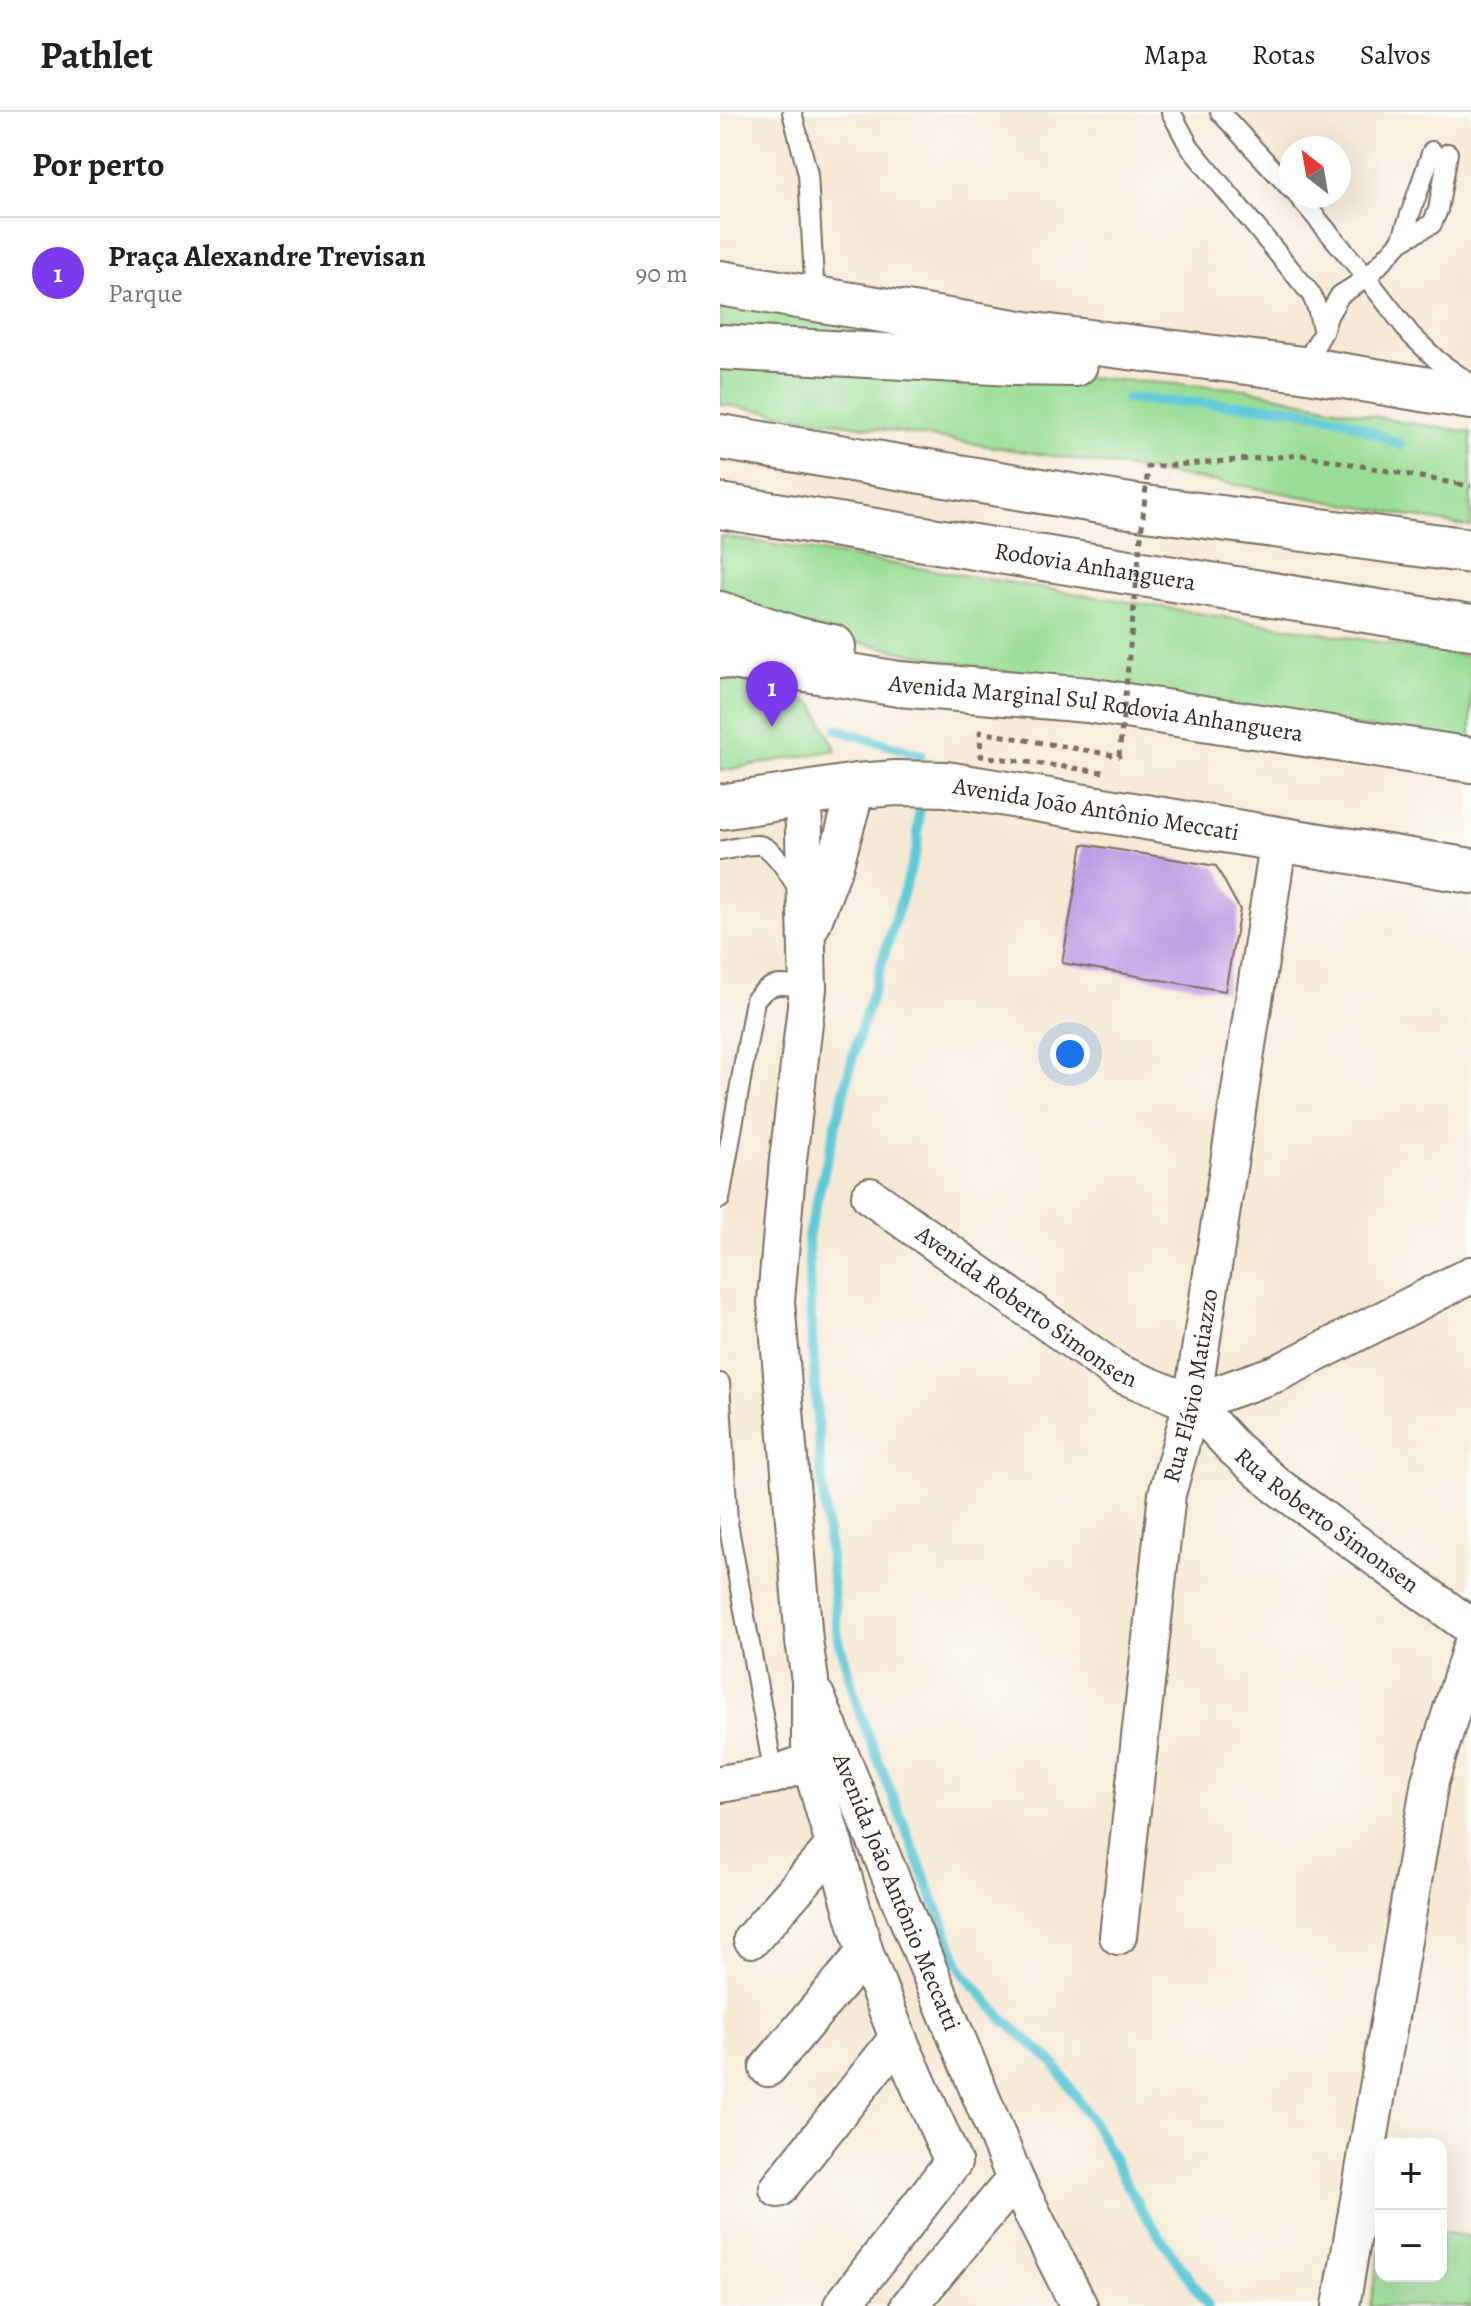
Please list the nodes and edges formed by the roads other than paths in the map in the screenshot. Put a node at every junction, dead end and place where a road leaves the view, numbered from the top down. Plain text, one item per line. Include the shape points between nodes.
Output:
1 (792, 112) edge
2 (1171, 112) edge
3 (1220, 112) edge
4 (1440, 152) dead end
5 (1279, 176) edge
6 (1308, 208) edge
7 (1367, 278) junction
8 (720, 283) edge
9 (815, 298) junction
10 (720, 347) edge
11 (1312, 351) junction
12 (1471, 384) edge
13 (1471, 397) edge
14 (720, 437) edge
15 (720, 506) edge
16 (1471, 551) edge
17 (720, 614) edge
18 (1471, 627) edge
19 (720, 655) edge
20 (1088, 700) junction
21 (1471, 760) edge
22 (857, 786) junction
23 (803, 794) junction
24 (720, 807) edge
25 (1279, 838) junction
26 (720, 851) edge
27 (1471, 871) edge
28 (806, 900) junction
29 (807, 936) junction
30 (808, 989) junction
31 (870, 1196) dead end
32 (720, 1199) edge
33 (1471, 1275) edge
34 (720, 1383) edge
35 (1192, 1403) junction
36 (724, 1524) edge
37 (1471, 1627) edge
38 (1471, 1647) edge
39 (810, 1680) junction
40 (810, 1761) junction
41 (774, 1775) junction
42 (720, 1784) edge
43 (834, 1846) junction
44 (1118, 1936) dead end
45 (752, 1939) dead end
46 (865, 1953) junction
47 (898, 2038) junction
48 (768, 2068) dead end
49 (953, 2162) junction
50 (1015, 2179) junction
51 (778, 2189) dead end
52 (842, 2306) edge
53 (909, 2306) edge
54 (1079, 2306) edge
55 (1341, 2306) edge

1 - 9 lane via 808,174
2 - 11 lane via 1189,146 1311,294 1317,308
3 - 5 lane
4 - 7 lane via 1401,241
6 - 7 lane
7 - 11 lane via 1340,295
7 - 12 lane via 1411,335
8 - 9 main road
9 - 11 main road via 1026,334
10 - 11 main road via 1012,363
11 - 13 main road
14 - 16 main road via 1130,506
15 - 18 main road, Rodovia Anhanguera
17 - 20 main road via 798,640
19 - 20 main road, Avenida Marginal Sul Rodovia Anhanguera via 899,684
20 - 21 main road, Avenida Marginal Sul Rodovia Anhanguera
22 - 23 main road, Avenida João Antônio Meccati
22 - 25 main road, Avenida João Antônio Meccati via 946,784
22 - 29 street
23 - 24 main road, Avenida João Antônio Meccati
23 - 28 street
25 - 27 main road, Avenida João Antônio Meccati
25 - 35 street, Rua Flávio Matiazzo
26 - 28 lane via 759,845 769,849
28 - 29 street
29 - 30 street
30 - 32 lane via 771,986 755,1000
30 - 39 street via 776,1301
31 - 35 street, Avenida Roberto Simonsen via 1118,1373
33 - 35 street via 1278,1373
34 - 36 lane
35 - 37 street, Rua Roberto Simonsen via 1276,1485
35 - 44 street, Rua Flávio Matiazzo via 1167,1494
36 - 41 lane
38 - 55 street via 1430,1781
39 - 40 street, Avenida João Antônio Meccatti
39 - 50 street, Avenida João Antônio Meccatti
40 - 41 street, Avenida João Antônio Meccatti
40 - 43 street, Avenida João Antônio Meccatti
41 - 42 street, Avenida João Antônio Meccatti
43 - 45 street
43 - 46 street, Avenida João Antônio Meccatti
46 - 47 street, Avenida João Antônio Meccatti
46 - 48 street
47 - 49 street, Avenida João Antônio Meccatti
47 - 51 street
49 - 50 street
49 - 52 street
50 - 53 street
50 - 54 street, Avenida João Antônio Meccatti

